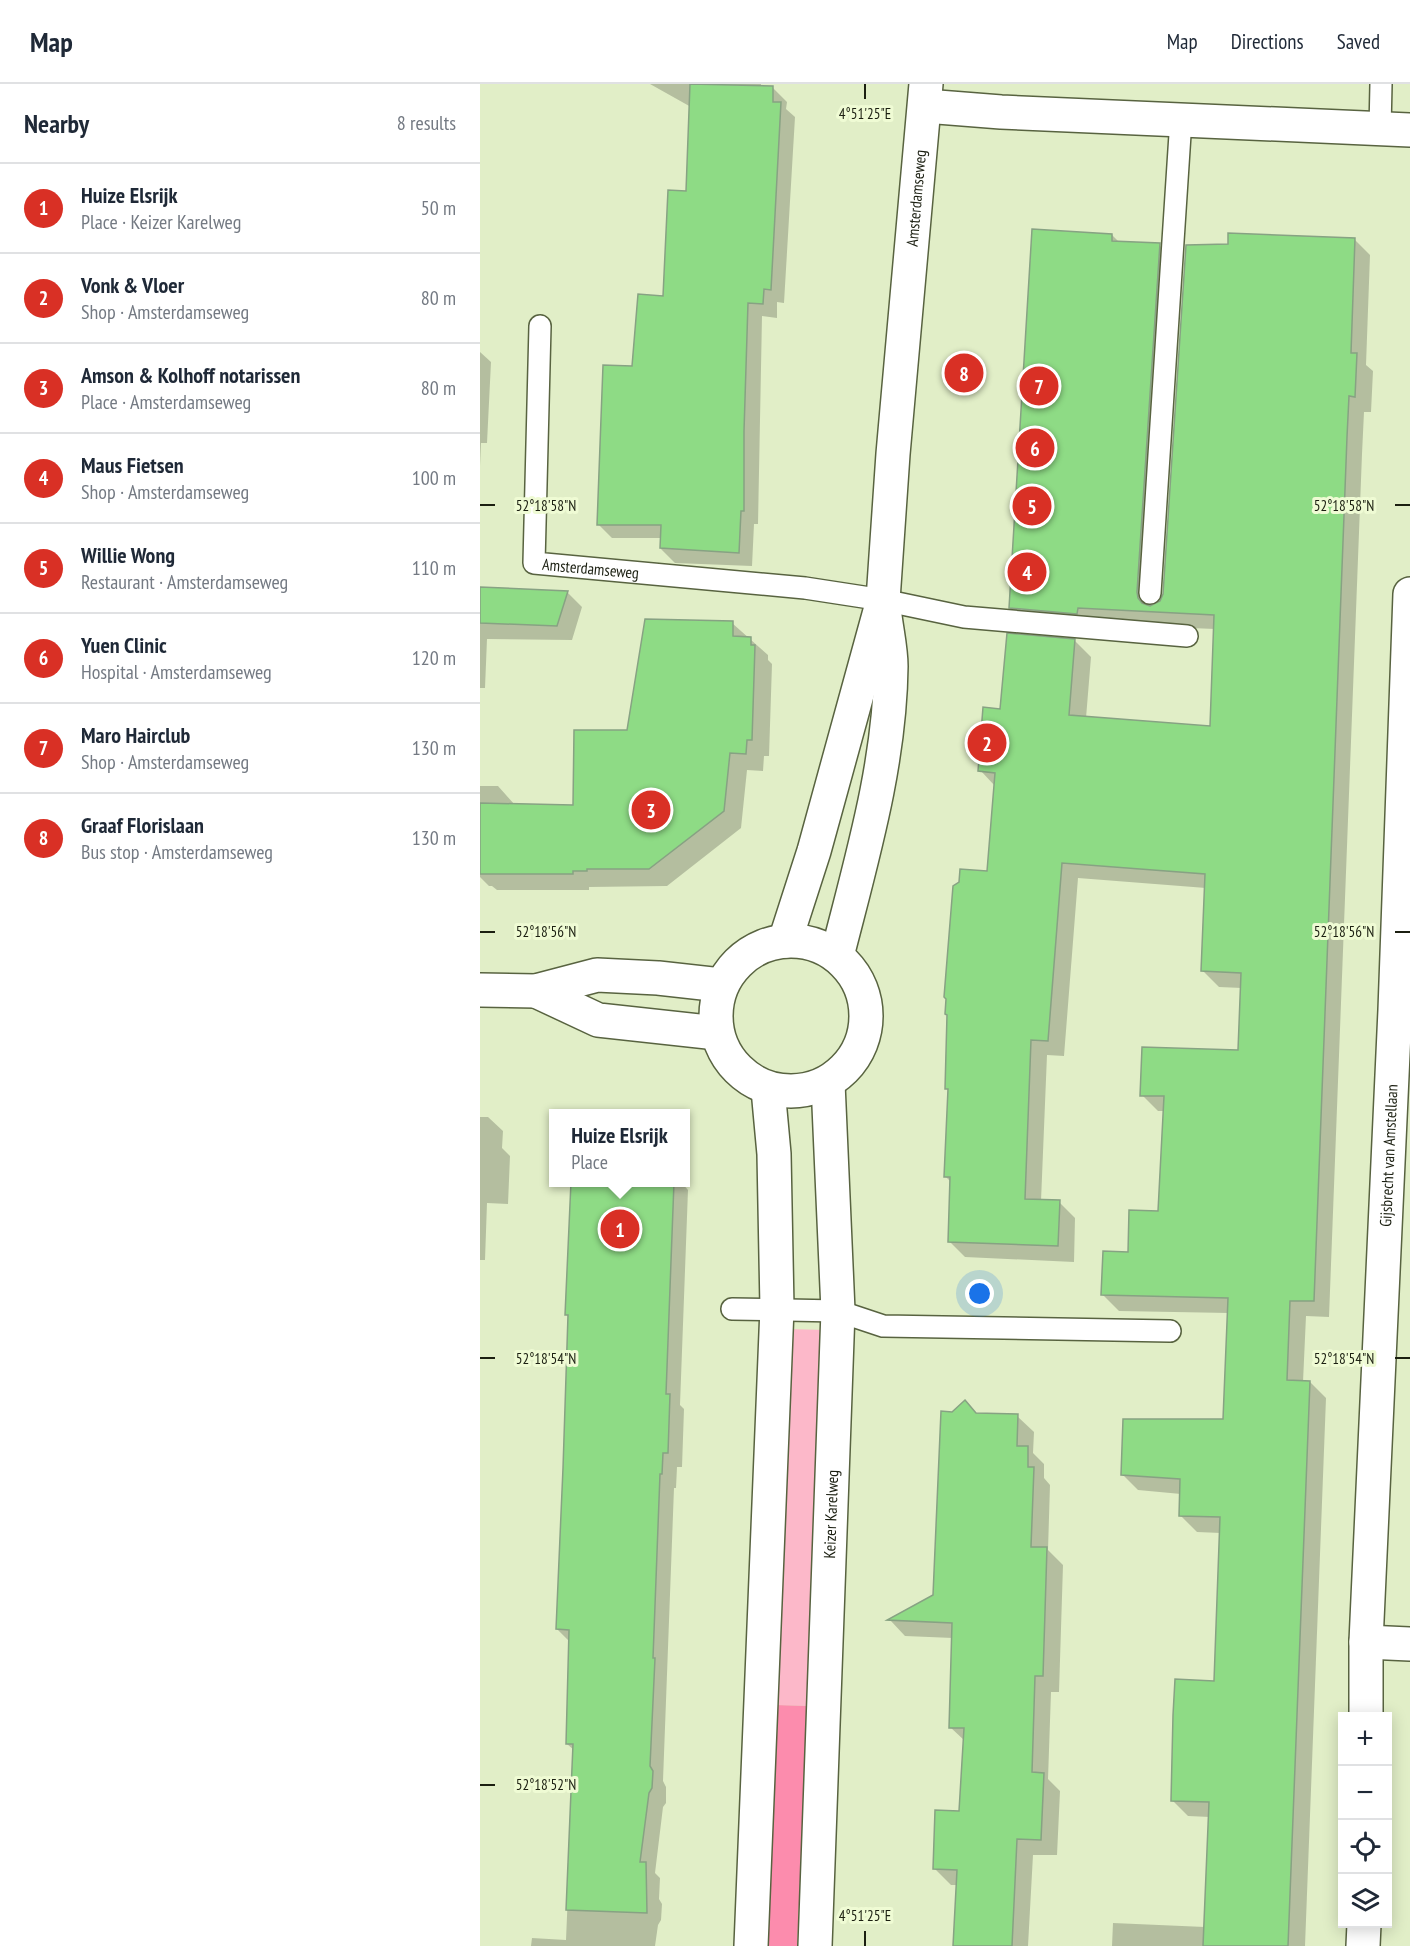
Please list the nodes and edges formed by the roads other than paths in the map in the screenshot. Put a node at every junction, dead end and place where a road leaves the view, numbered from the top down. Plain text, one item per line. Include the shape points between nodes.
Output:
1 (1381, 84) edge
2 (925, 95) edge
3 (1181, 119) junction
4 (1395, 129) edge
5 (540, 326) dead end
6 (1150, 593) dead end
7 (1410, 594) edge
8 (883, 600) junction
9 (1186, 636) dead end
10 (1407, 713) edge
11 (785, 941) junction
12 (837, 956) junction
13 (721, 985) junction
14 (480, 990) edge
15 (536, 991) junction
16 (717, 1033) junction
17 (828, 1083) junction
18 (768, 1089) junction
19 (777, 1308) junction
20 (732, 1309) dead end
21 (838, 1311) junction
22 (1170, 1331) dead end
23 (1366, 1642) junction
24 (1410, 1644) edge
25 (1366, 1712) edge
26 (1364, 1928) edge
27 (750, 1946) edge
28 (815, 1946) edge
29 (1364, 1946) edge

1 - 4 lane
2 - 3 main road via 1001,112
2 - 8 main road, Amsterdamseweg via 892,454
3 - 4 main road
3 - 6 lane
5 - 8 lane, Amsterdamseweg via 534,563 806,588
7 - 10 main road, Gijsbrecht van Amstellaan
8 - 9 lane via 964,617
8 - 11 main road, Amsterdamseweg via 814,851
8 - 12 main road, Amsterdamseweg via 891,664 885,749
10 - 23 main road, Gijsbrecht van Amstellaan
11 - 12 main road via 813,944
11 - 13 main road via 747,954
12 - 17 main road via 857,978 867,1007 864,1037 851,1064
13 - 15 main road via 597,975
13 - 16 main road via 715,1009
14 - 15 main road
15 - 16 main road via 598,1020
16 - 18 main road via 735,1068
17 - 18 main road via 798,1092
17 - 21 main road, Keizer Karelweg
18 - 19 main road via 774,1154
19 - 20 lane
19 - 21 lane
19 - 27 main road
21 - 22 lane via 883,1326
21 - 28 main road, Keizer Karelweg
23 - 24 main road
23 - 25 main road, Gijsbrecht van Amstellaan
26 - 29 main road

